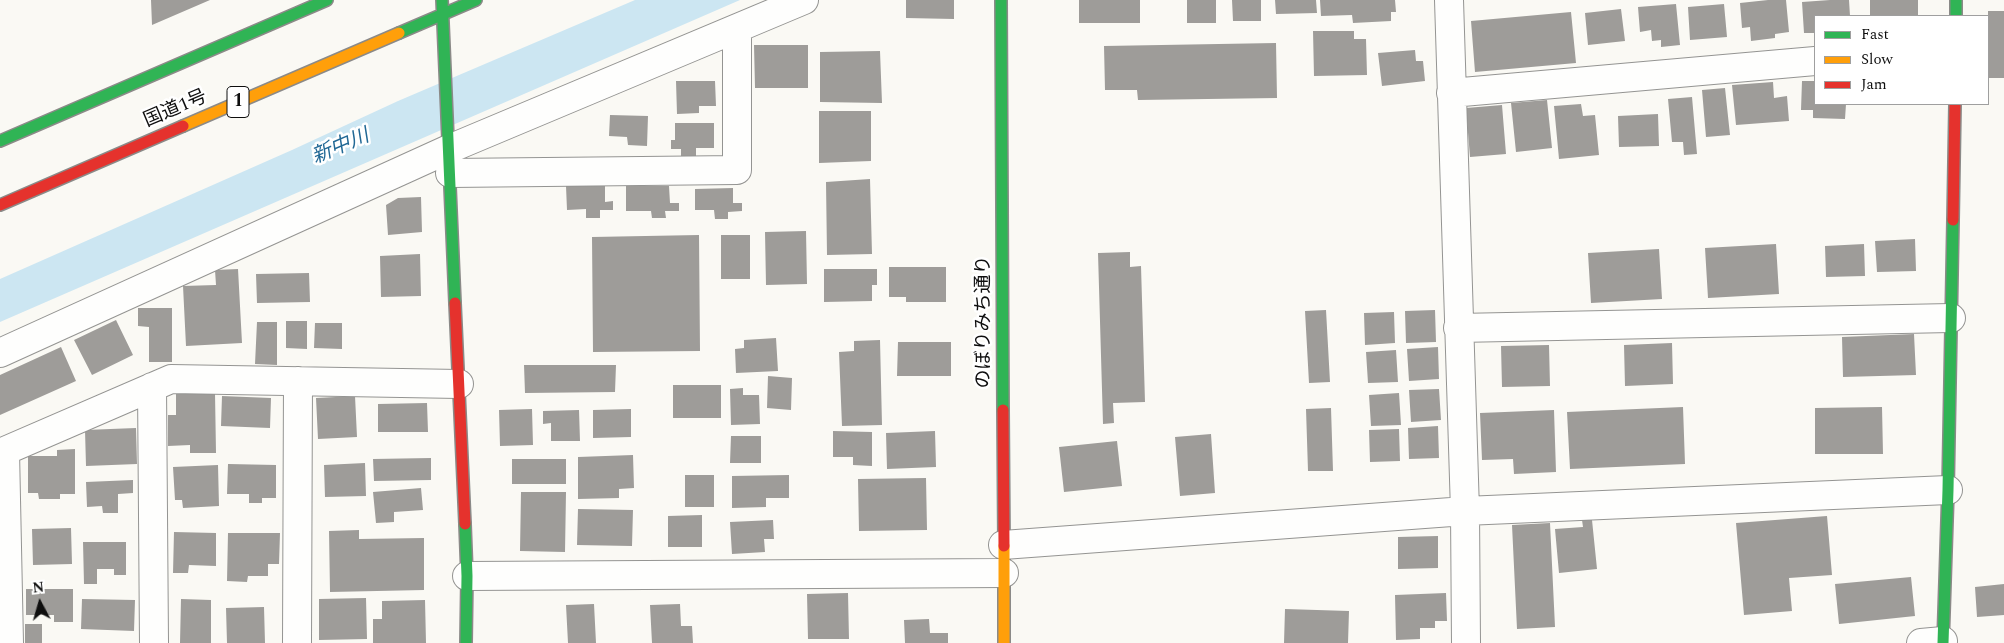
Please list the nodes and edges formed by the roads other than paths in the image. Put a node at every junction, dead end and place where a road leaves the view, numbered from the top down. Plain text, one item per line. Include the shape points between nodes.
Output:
1 (326, 0) edge
2 (442, 0) edge
3 (476, 0) edge
4 (804, 0) edge
5 (1001, 0) edge
6 (1449, 0) edge
7 (1956, 0) edge
8 (443, 14) junction
9 (1956, 15) edge
10 (737, 29) junction
11 (1814, 61) edge
12 (1450, 93) junction
13 (1955, 105) edge
14 (0, 141) edge
15 (449, 161) junction
16 (0, 205) edge
17 (1951, 318) junction
18 (1458, 328) junction
19 (0, 353) edge
20 (298, 381) junction
21 (459, 384) junction
22 (152, 387) junction
23 (2, 452) edge
24 (1948, 490) junction
25 (1464, 511) junction
26 (1003, 545) junction
27 (1004, 573) junction
28 (467, 576) junction
29 (1936, 642) edge
30 (10, 643) edge
31 (154, 643) edge
32 (297, 643) edge
33 (466, 643) edge
34 (1004, 643) edge
35 (1466, 643) edge

1 - 14 main road
2 - 8 main road
3 - 8 main road, 国道1号 / 1
4 - 10 street
5 - 26 main road, のぼりみち通り
6 - 12 street
7 - 9 main road
8 - 15 main road
8 - 16 main road, 国道1号 / 1
10 - 15 street
10 - 15 street via 737,170
11 - 12 street
12 - 18 street
13 - 17 main road
15 - 19 street
15 - 21 main road
17 - 18 street
17 - 24 main road
18 - 25 street
20 - 21 street
20 - 22 street via 171,379
20 - 32 street
21 - 28 main road
22 - 23 street
22 - 31 street
23 - 30 street
24 - 25 street
24 - 29 main road
25 - 26 street
25 - 35 street
26 - 27 main road, のぼりみち通り
27 - 28 street
27 - 34 main road, のぼりみち通り
28 - 33 main road

